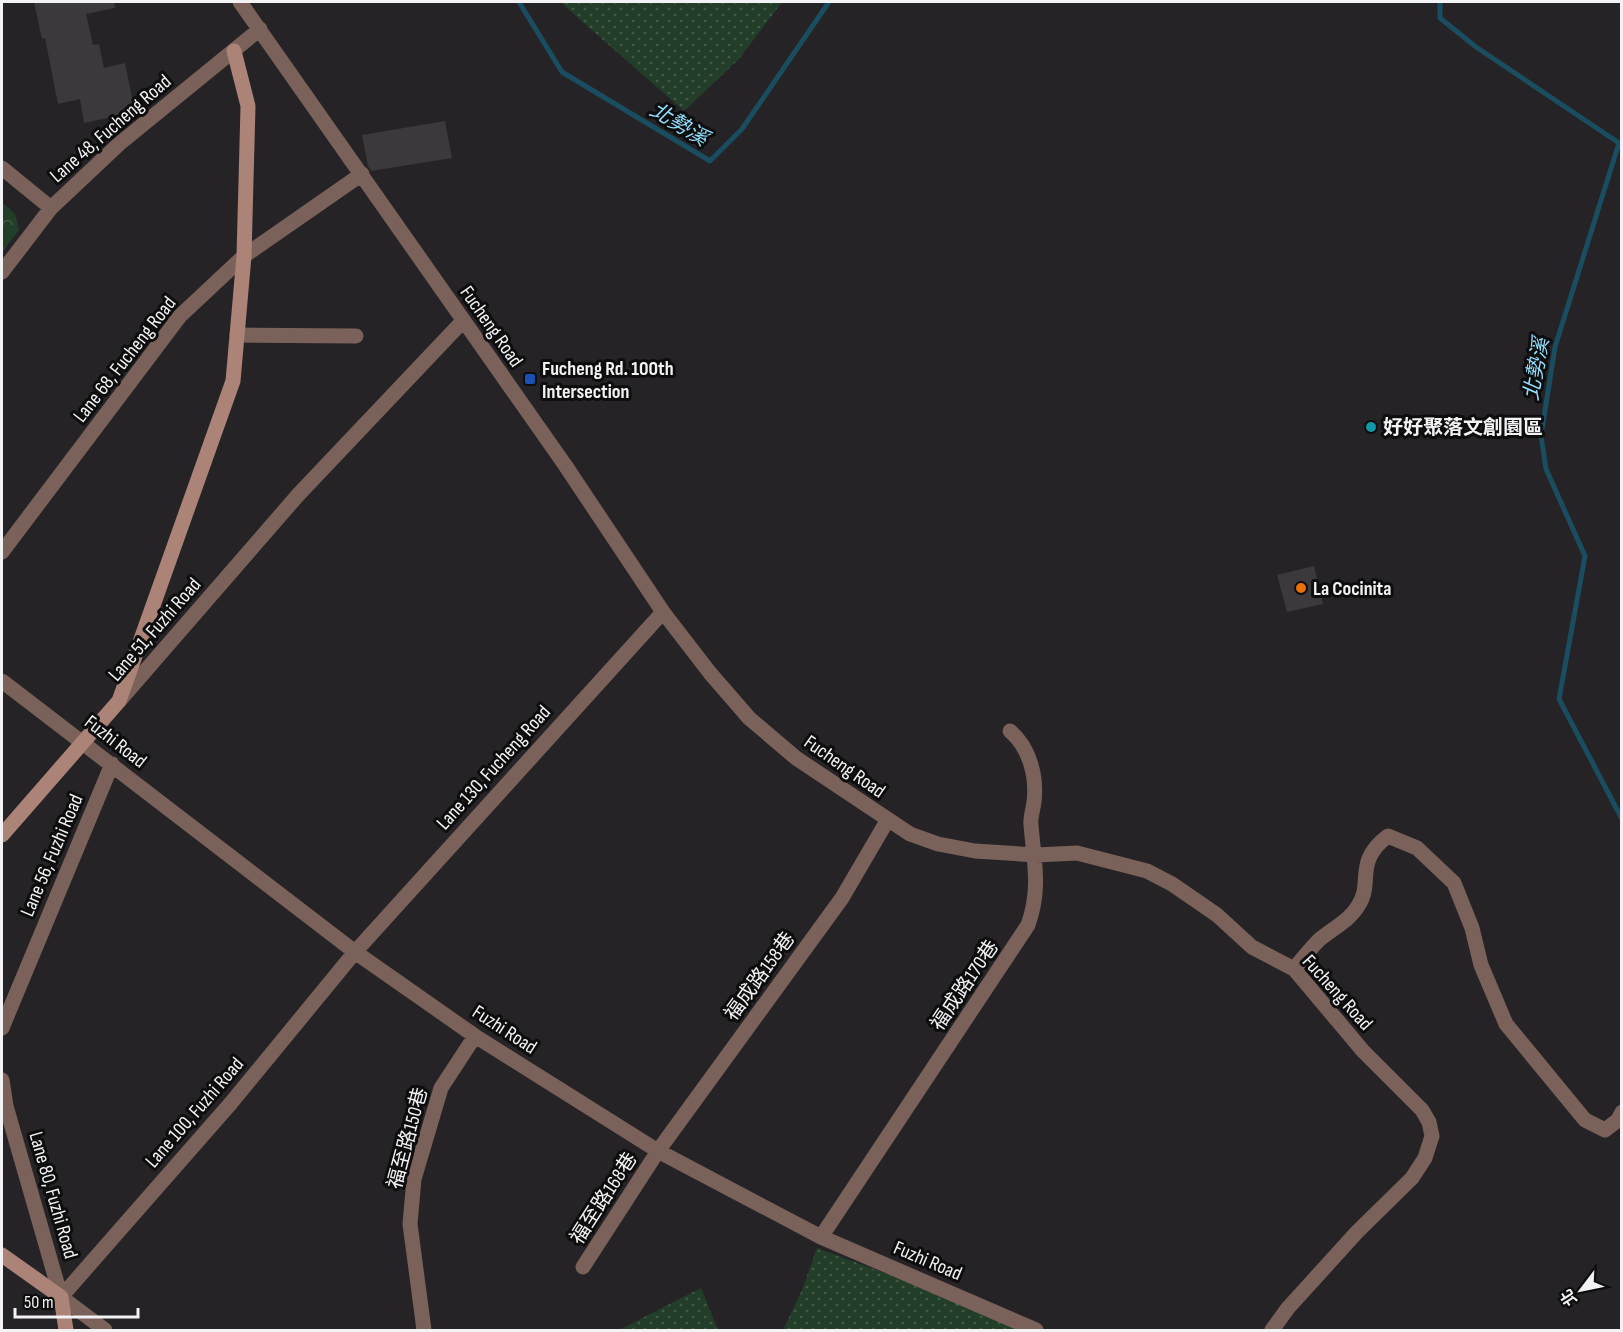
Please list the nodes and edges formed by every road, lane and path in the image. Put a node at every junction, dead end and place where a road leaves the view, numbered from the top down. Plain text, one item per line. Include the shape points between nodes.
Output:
1 (240, 2) edge
2 (260, 29) junction
3 (234, 51) junction
4 (2, 168) edge
5 (362, 174) junction
6 (51, 208) junction
7 (244, 256) junction
8 (2, 272) edge
9 (462, 322) junction
10 (237, 335) junction
11 (356, 336) dead end
12 (2, 552) edge
13 (663, 612) junction
14 (2, 681) edge
15 (119, 701) junction
16 (1010, 731) dead end
17 (84, 742) junction
18 (112, 764) junction
19 (886, 821) junction
20 (2, 835) edge
21 (1036, 855) junction
22 (355, 952) junction
23 (1294, 969) junction
24 (2, 1028) edge
25 (475, 1036) junction
26 (2, 1080) edge
27 (1622, 1112) edge
28 (658, 1151) junction
29 (820, 1237) junction
30 (2, 1255) edge
31 (583, 1267) dead end
32 (61, 1297) junction
33 (66, 1330) edge
34 (105, 1330) edge
35 (424, 1330) edge
36 (1036, 1330) edge
37 (1272, 1330) edge

1 - 2 street, Fucheng Road
2 - 3 street, Lane 48, Fucheng Road
2 - 5 street, Fucheng Road
3 - 6 street, Lane 48, Fucheng Road via 119,144
3 - 7 street, Lane 51, Fuzhi Road via 248,106
4 - 6 street
5 - 7 street, Lane 68, Fucheng Road
5 - 9 street, Fucheng Road
6 - 8 street, Lane 48, Fucheng Road
7 - 10 street, Lane 51, Fuzhi Road
7 - 12 street, Lane 68, Fucheng Road via 180,316
9 - 13 street, Fucheng Road via 565,465
9 - 15 street, Lane 51, Fuzhi Road via 298,495
10 - 11 street
10 - 15 street, Lane 51, Fuzhi Road via 233,381
13 - 19 street, Fucheng Road via 749,718 796,758
13 - 22 street, Lane 130, Fucheng Road
14 - 17 street, Fuzhi Road
15 - 17 street
16 - 21 street, 福成路170巷 via 1022,741 1030,761 1035,786 1030,823
17 - 18 street, Fuzhi Road
17 - 20 street
18 - 22 street, Fuzhi Road
18 - 24 street, Lane 56, Fuzhi Road
19 - 21 street, Fucheng Road via 938,844
19 - 28 street, 福成路158巷 via 842,898
21 - 23 street, Fucheng Road via 1077,853 1147,871 1217,915 1252,947
21 - 29 street, 福成路170巷 via 1036,904 1028,925
22 - 25 street, Fuzhi Road
22 - 32 street, Lane 100, Fuzhi Road via 231,1103
23 - 27 street via 1319,940 1340,926 1359,905 1366,865 1377,844 1388,836 1417,848 1454,883 1473,928 1481,965 1506,1024 1586,1120 1605,1130
23 - 37 street, Fucheng Road via 1363,1051 1422,1110 1430,1122 1432,1137 1412,1178 1357,1232
25 - 28 street, Fuzhi Road
25 - 35 street, 福至路150巷 via 441,1088 414,1179 410,1224
26 - 32 street, Lane 80, Fuzhi Road
28 - 29 street, Fuzhi Road
28 - 31 street, 福至路168巷
29 - 36 street, Fuzhi Road
30 - 32 street
32 - 33 street
32 - 34 street

